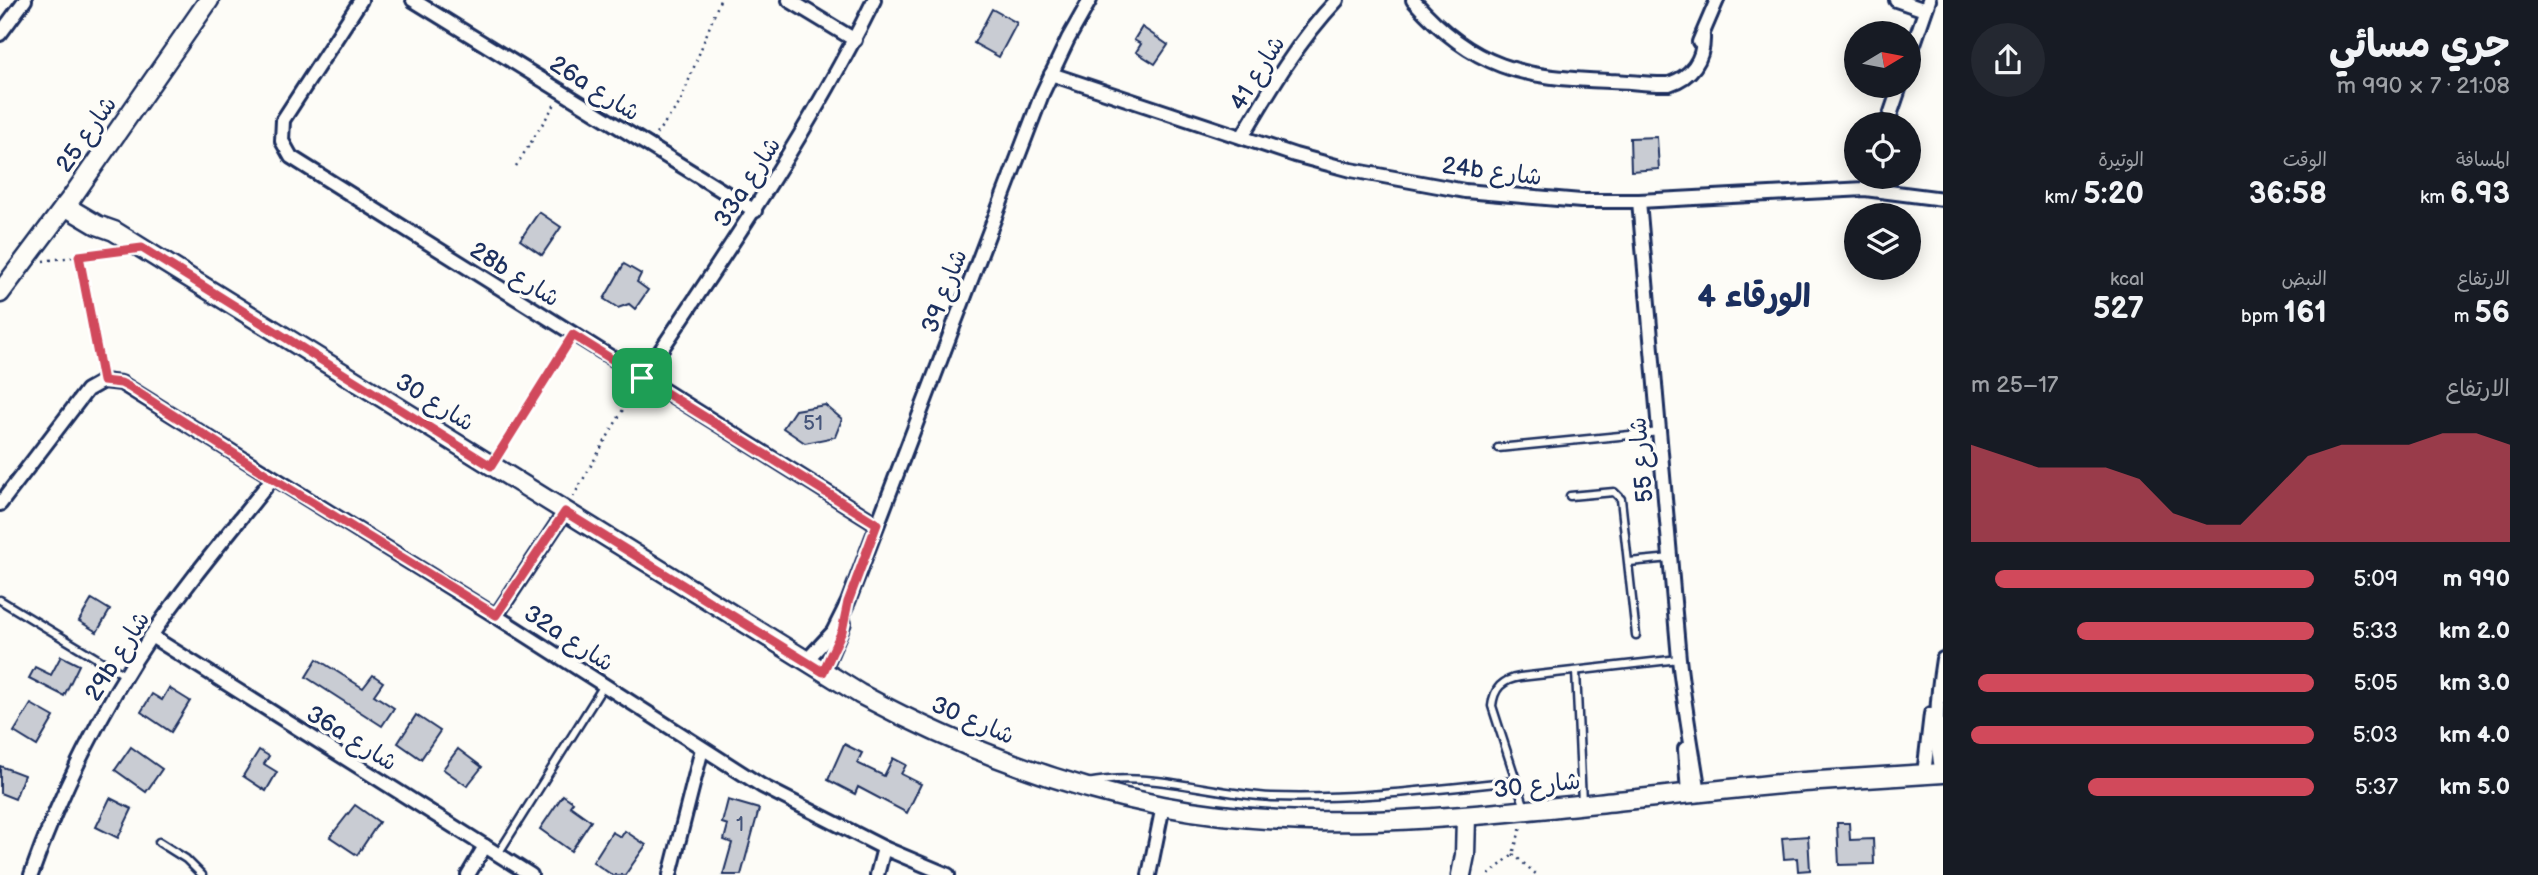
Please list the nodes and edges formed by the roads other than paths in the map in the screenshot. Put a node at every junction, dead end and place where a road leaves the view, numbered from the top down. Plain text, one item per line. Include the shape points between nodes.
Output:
1 (25, 0) edge
2 (209, 0) edge
3 (362, 0) edge
4 (414, 0) edge
5 (789, 0) edge
6 (874, 0) edge
7 (1090, 0) edge
8 (1337, 0) edge
9 (1413, 0) edge
10 (1717, 0) edge
11 (1896, 0) edge
12 (1927, 5) edge
13 (0, 34) edge
14 (855, 40) junction
15 (1051, 74) junction
16 (1242, 137) junction
17 (1844, 185) edge
18 (1894, 189) edge
19 (1943, 200) edge
20 (68, 201) junction
21 (1639, 201) junction
22 (755, 211) junction
23 (0, 293) edge
24 (642, 378) junction
25 (1660, 432) junction
26 (1498, 448) dead end
27 (272, 478) junction
28 (1570, 496) dead end
29 (0, 503) edge
30 (565, 512) junction
31 (877, 524) junction
32 (1671, 558) junction
33 (1629, 562) junction
34 (0, 600) edge
35 (848, 602) junction
36 (496, 615) junction
37 (1636, 635) dead end
38 (150, 636) junction
39 (1679, 659) junction
40 (1943, 659) edge
41 (806, 662) junction
42 (1576, 671) junction
43 (823, 672) junction
44 (126, 676) junction
45 (604, 685) junction
46 (702, 749) junction
47 (1936, 773) edge
48 (1517, 781) junction
49 (1075, 785) junction
50 (1693, 794) junction
51 (1582, 805) junction
52 (1163, 806) junction
53 (1526, 811) junction
54 (1461, 818) junction
55 (159, 842) dead end
56 (485, 846) junction
57 (884, 848) junction
58 (498, 854) junction
59 (1461, 873) edge
60 (31, 875) edge
61 (202, 875) edge
62 (468, 875) edge
63 (531, 875) edge
64 (670, 875) edge
65 (877, 875) edge
66 (948, 875) edge
67 (1149, 875) edge

1 - 13 street
2 - 20 street, شارع 25
3 - 24 street, 28b شارع via 287,110 281,130 291,157
4 - 22 street, 26a شارع
5 - 14 street
6 - 14 street, 33a شارع
7 - 15 street, شارع 39
8 - 16 street, شارع 41 via 1289,59
9 - 10 street via 1459,43 1493,63 1567,79 1647,82 1681,70 1692,58
11 - 12 street
14 - 22 street, 33a شارع
15 - 16 street, 24b شارع
15 - 31 street, شارع 39
16 - 21 street, 24b شارع via 1351,170 1431,185 1523,197
17 - 21 street, 24b شارع
18 - 19 street, 24b شارع
20 - 23 street, شارع 25
20 - 30 street, شارع 30 via 102,217 114,231
21 - 25 street, شارع 55
22 - 24 street, 33a شارع
24 - 31 street, 28b شارع
25 - 26 lane
25 - 32 street, شارع 55
27 - 29 street, 32a شارع via 129,387 103,381 81,397
27 - 36 street, 32a شارع
27 - 38 street, 29b شارع
28 - 33 lane via 1618,494
30 - 36 street
30 - 41 street, شارع 30
31 - 35 street, شارع 39
32 - 33 lane
32 - 39 street, شارع 55
33 - 37 lane
34 - 44 lane
35 - 41 street, شارع 39 via 833,632
35 - 43 street, شارع 39 via 842,631
36 - 45 street, 32a شارع
38 - 44 street, 29b شارع
38 - 56 street, 36a شارع
39 - 42 lane
39 - 50 street, شارع 55
40 - 47 street via 1929,724
41 - 43 street, شارع 30
42 - 48 lane via 1509,679 1493,695 1492,706
42 - 51 lane
43 - 49 street, شارع 30 via 943,736
44 - 60 street, 29b شارع via 47,827
45 - 46 street, 32a شارع
45 - 58 lane
46 - 57 street, 32a شارع
46 - 64 street
47 - 50 street, شارع 30
48 - 49 lane via 1306,798 1229,793 1133,778
48 - 53 lane
49 - 52 street, شارع 30
50 - 51 street, شارع 30
51 - 53 street, شارع 30
52 - 54 street, شارع 30 via 1302,821
52 - 67 street
53 - 54 street, شارع 30
54 - 59 street via 1465,855
55 - 61 lane
56 - 58 street, 36a شارع
56 - 62 street
57 - 65 street
57 - 66 street, 32a شارع
58 - 63 street, 36a شارع

